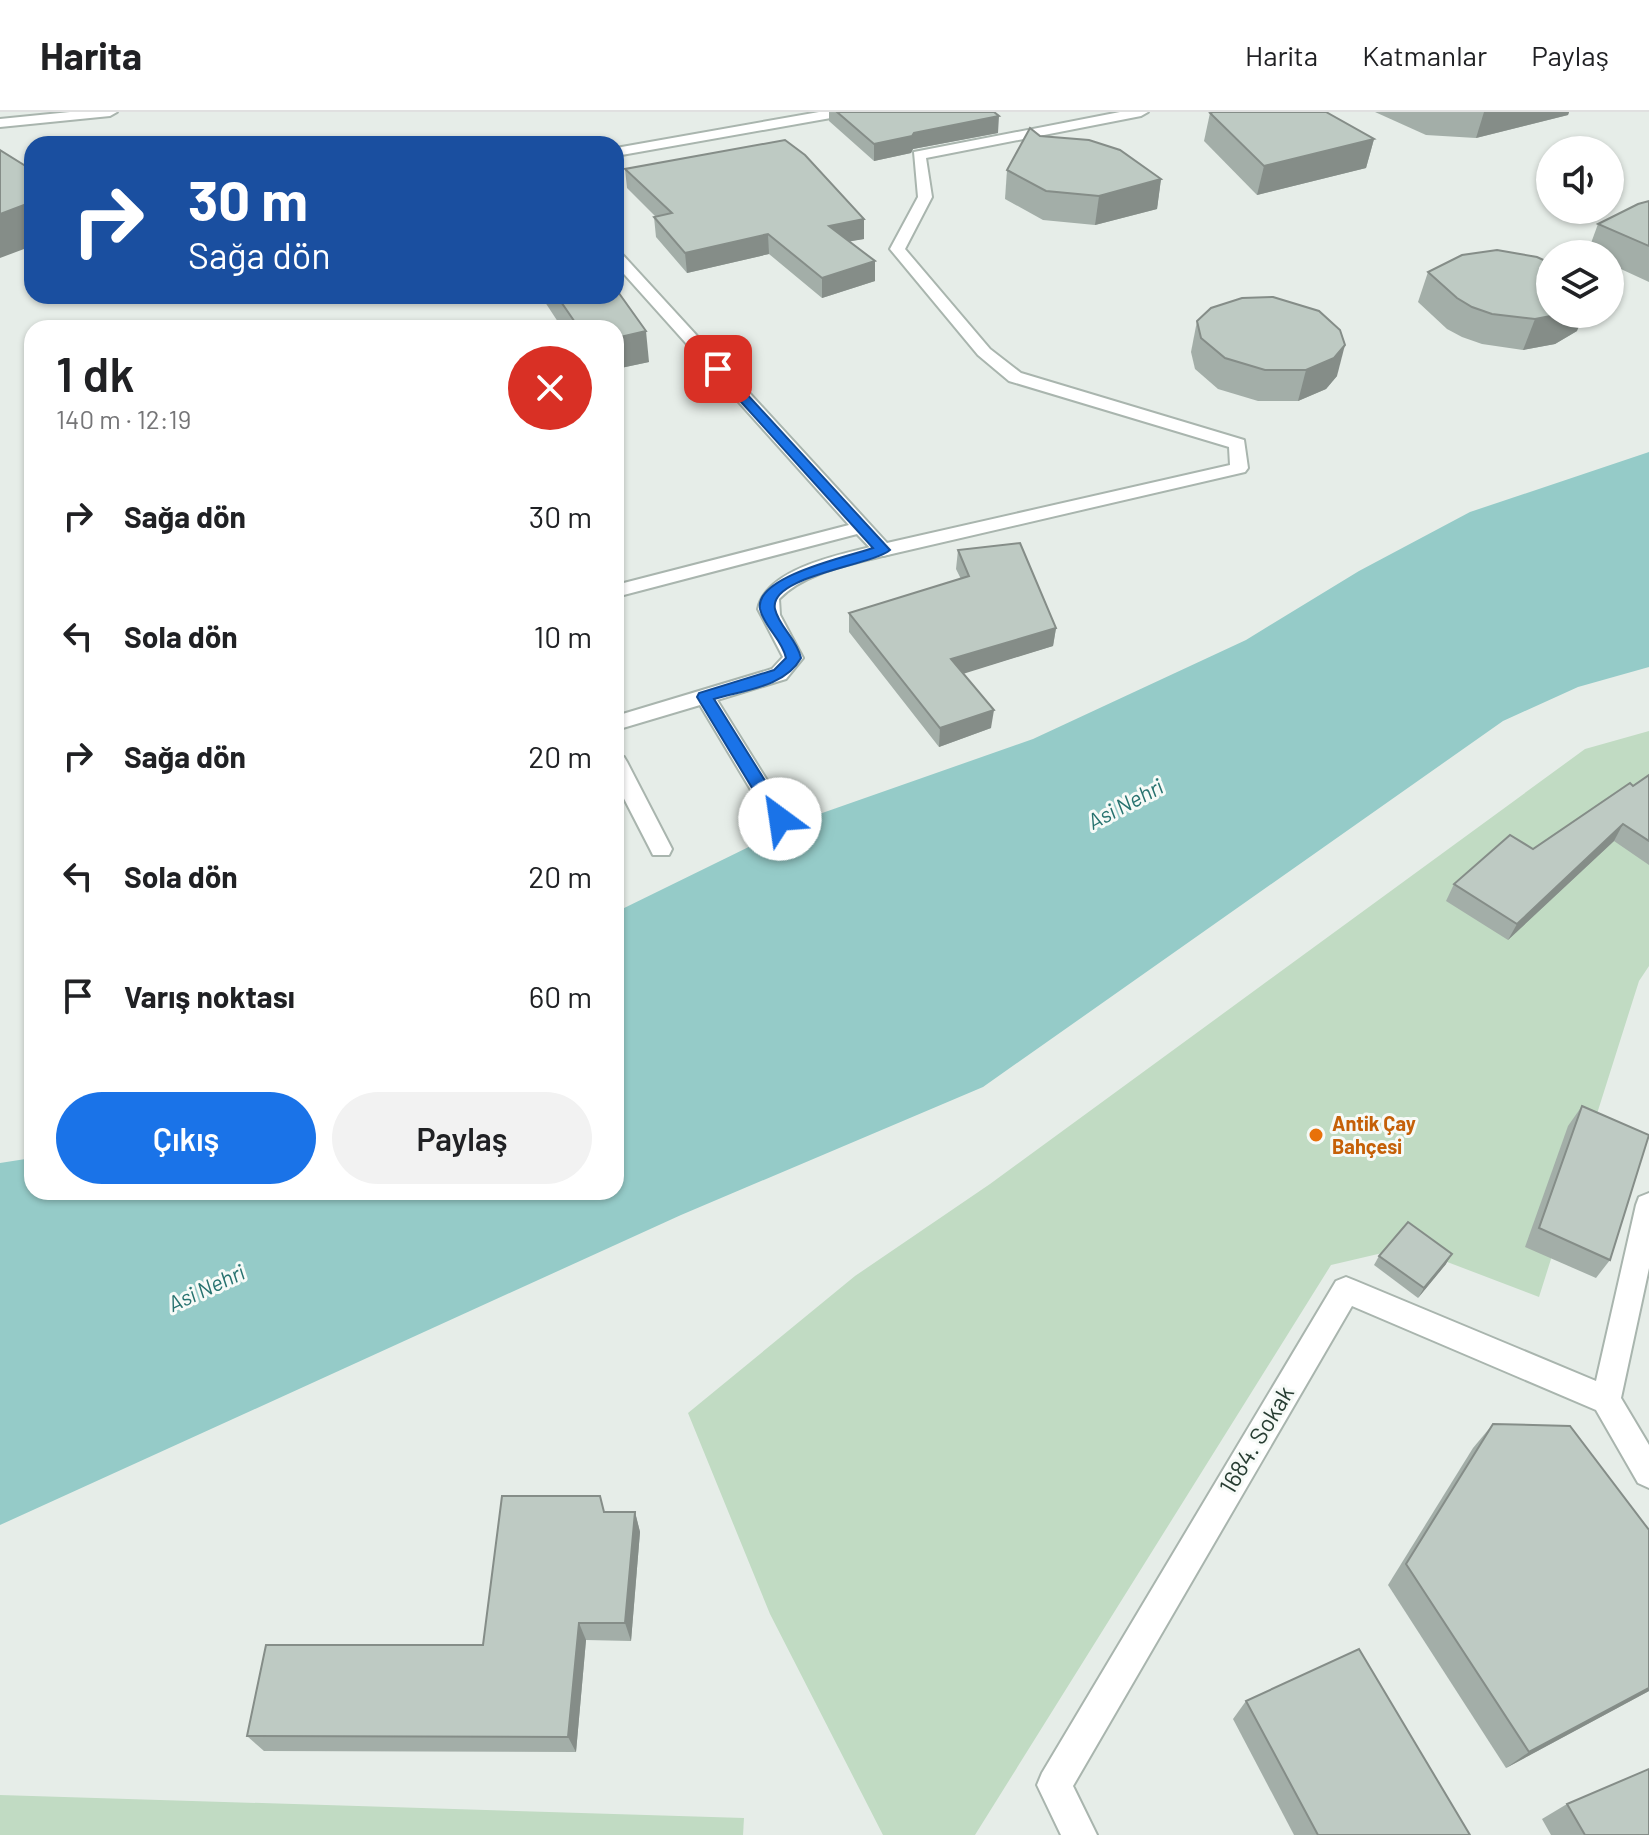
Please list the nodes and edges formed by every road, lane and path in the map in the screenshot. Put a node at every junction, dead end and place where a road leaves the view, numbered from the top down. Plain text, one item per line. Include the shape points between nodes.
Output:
1 (110, 112) edge
2 (842, 112) edge
3 (1141, 112) edge
4 (0, 123) edge
5 (624, 151) edge
6 (624, 265) edge
7 (861, 527) junction
8 (883, 550) junction
9 (624, 589) edge
10 (705, 697) junction
11 (624, 721) edge
12 (624, 777) edge
13 (780, 819) dead end
14 (661, 849) dead end
15 (1649, 1205) edge
16 (1606, 1400) junction
17 (1649, 1473) edge
18 (1080, 1835) edge

1 - 4 street
2 - 5 street
3 - 8 street via 919,155 925,197 897,249 984,352 1015,377 1238,444 1239,468
6 - 7 street
7 - 8 street
7 - 9 street
8 - 10 street via 775,589 768,612 791,648 789,667
10 - 11 street
10 - 13 street
12 - 14 street
15 - 16 street
16 - 17 street
16 - 18 street, 1684. Sokak via 1346,1290 1054,1785

